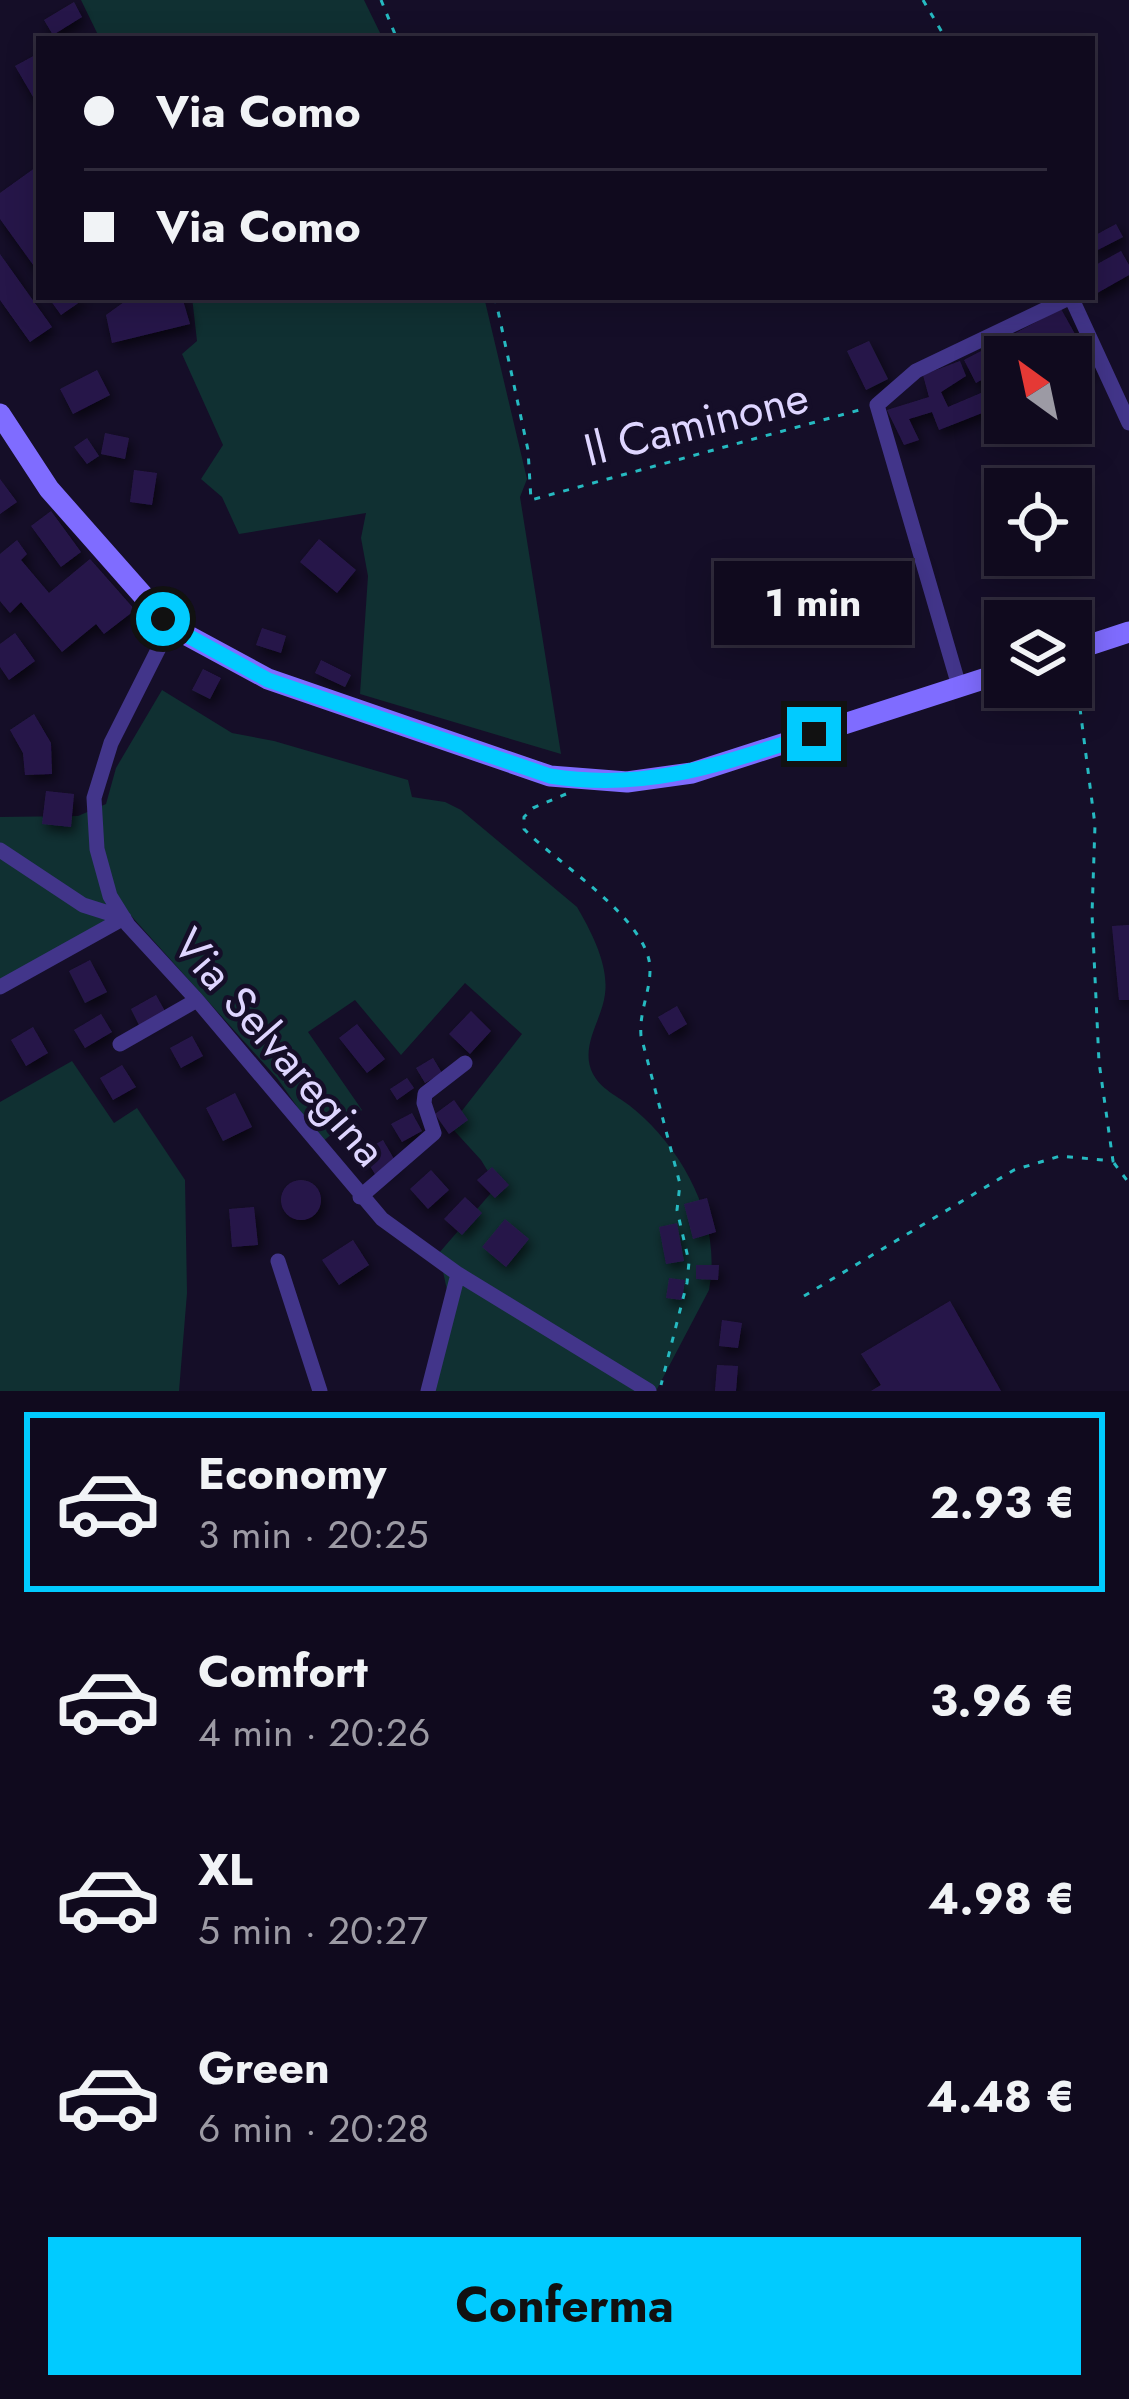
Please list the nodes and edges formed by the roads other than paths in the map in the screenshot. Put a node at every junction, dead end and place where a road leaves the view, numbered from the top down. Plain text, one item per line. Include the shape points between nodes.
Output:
1 (1065, 300) edge
2 (1072, 300) edge
3 (0, 414) edge
4 (1129, 423) edge
5 (170, 626) junction
6 (1129, 632) edge
7 (1092, 645) edge
8 (984, 678) edge
9 (959, 686) junction
10 (0, 850) edge
11 (124, 918) junction
12 (0, 987) edge
13 (197, 1000) junction
14 (120, 1044) dead end
15 (465, 1063) dead end
16 (360, 1197) junction
17 (278, 1261) dead end
18 (458, 1274) junction
19 (320, 1391) edge
20 (428, 1391) edge
21 (649, 1391) edge

1 - 9 street via 916,371 877,405
2 - 4 street
3 - 5 main road via 49,488
5 - 9 main road via 268,680 523,769 595,782 692,772
5 - 11 street, Via Selvaregina via 111,743 94,798 97,849
6 - 7 main road
8 - 9 main road
10 - 11 street via 83,904
11 - 12 street
11 - 13 street, Via Selvaregina
13 - 14 street
13 - 16 street, Via Selvaregina
15 - 16 street via 425,1094 434,1133
16 - 18 street, Via Selvaregina
17 - 19 street
18 - 20 street
18 - 21 street, Via Selvaregina

